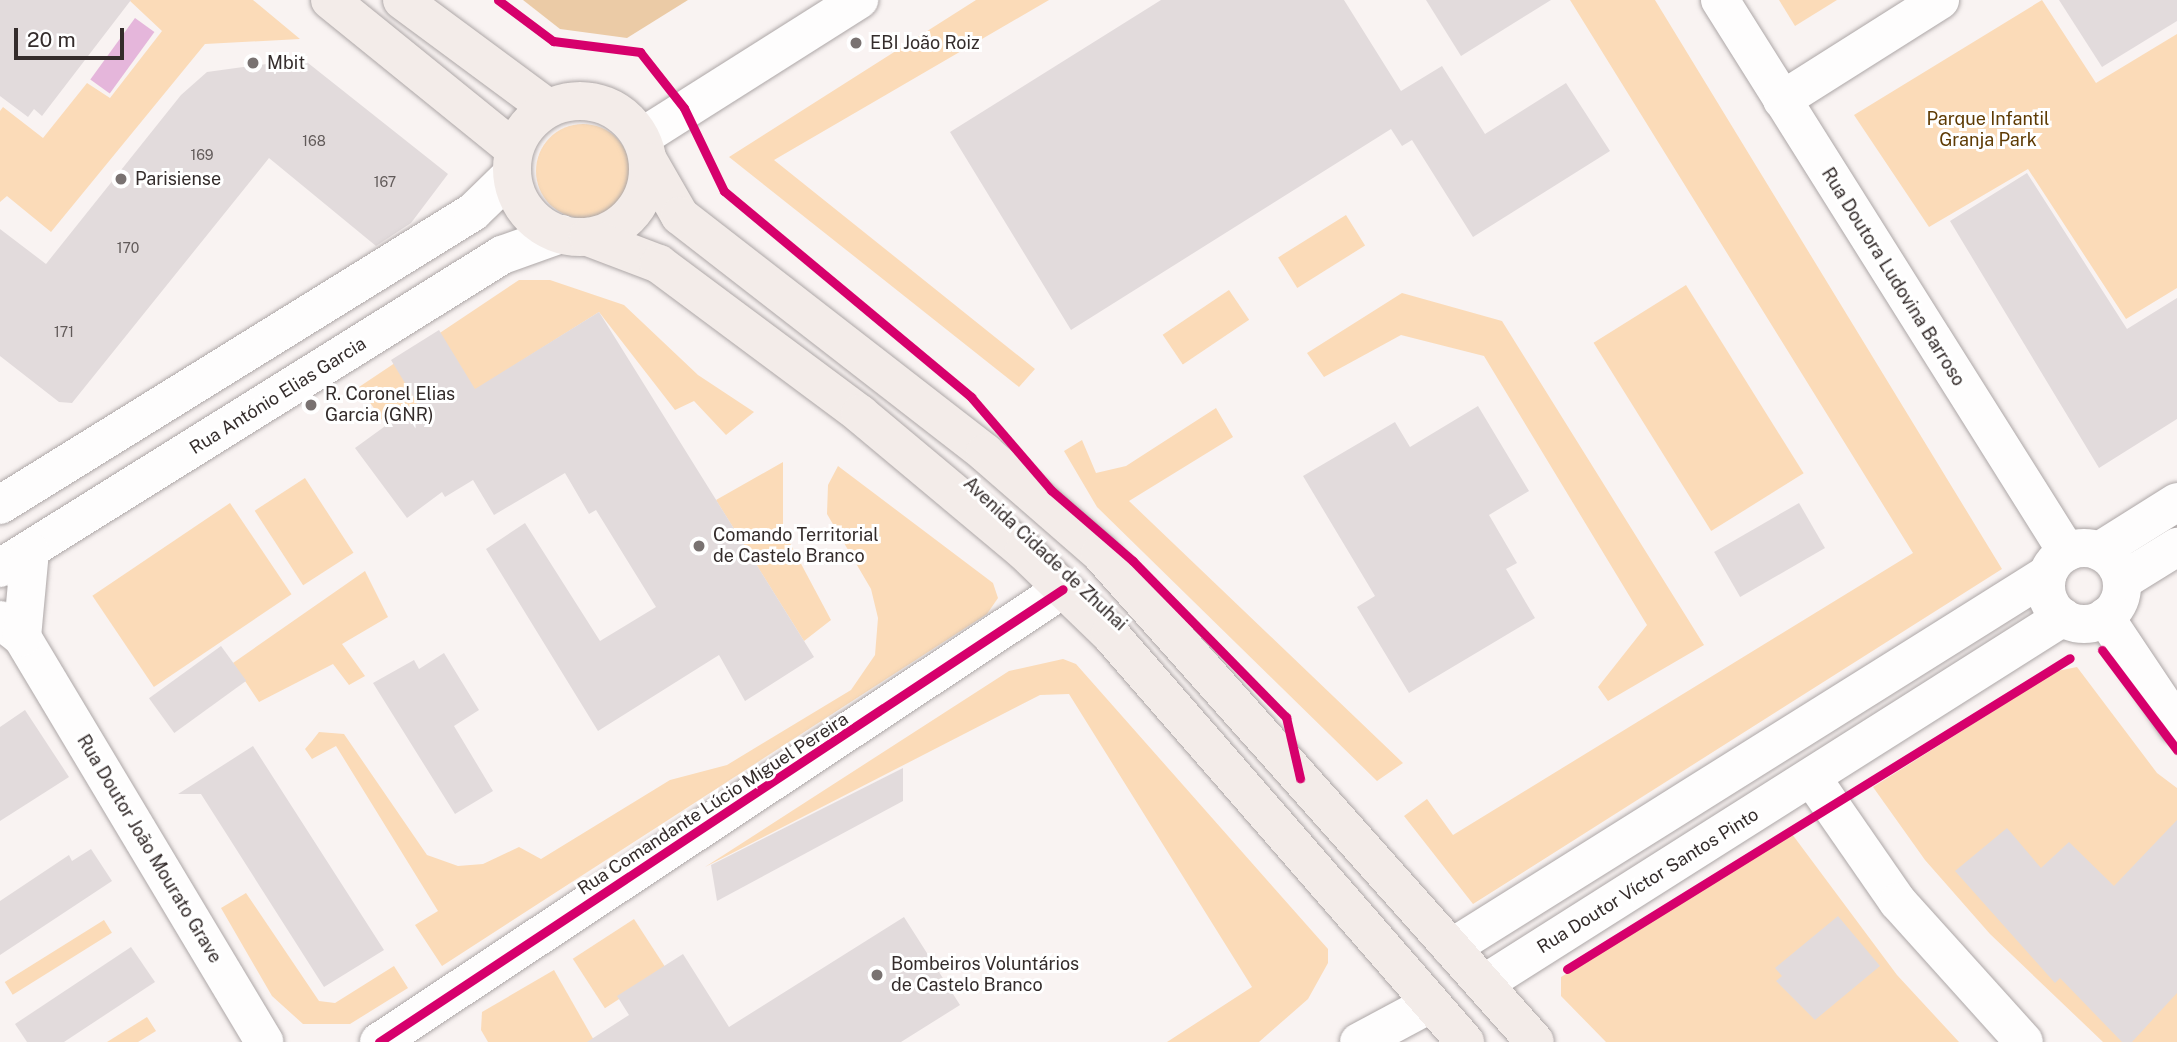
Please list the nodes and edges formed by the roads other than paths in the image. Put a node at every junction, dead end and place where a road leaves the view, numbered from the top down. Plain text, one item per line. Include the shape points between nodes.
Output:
1 (330, 0) edge
2 (402, 0) edge
3 (859, 0) edge
4 (1720, 0) edge
5 (1940, 0) edge
6 (1782, 100) junction
7 (548, 108) junction
8 (645, 149) junction
9 (513, 162) junction
10 (574, 236) junction
11 (2177, 502) edge
12 (0, 505) edge
13 (2177, 547) edge
14 (2071, 559) junction
15 (15, 560) edge
16 (2122, 581) junction
17 (1063, 589) junction
18 (2063, 617) junction
19 (2105, 617) junction
20 (14, 639) edge
21 (2177, 725) edge
22 (1812, 778) junction
23 (1451, 948) junction
24 (1485, 984) junction
25 (1428, 1005) junction
26 (264, 1042) edge
27 (379, 1042) edge
28 (1359, 1042) edge
29 (1465, 1042) edge
30 (1535, 1042) edge
31 (2024, 1042) edge

1 - 9 main road
2 - 7 main road
3 - 8 street
4 - 6 street, Rua Doutora Ludovina Barroso
5 - 6 street
6 - 14 street, Rua Doutora Ludovina Barroso
7 - 8 main road via 590,101 628,119
7 - 9 main road
8 - 10 main road via 640,203 617,225
8 - 23 main road, Avenida Cidade de Zhuhai via 680,216 985,453 1100,553
9 - 10 main road via 527,213
9 - 12 street via 473,212
10 - 15 street, Rua António Elias Garcia via 502,255
10 - 17 main road, Avenida Cidade de Zhuhai via 659,264 870,422
11 - 14 street
13 - 16 street
14 - 16 street
14 - 18 street via 2048,598
14 - 23 street
15 - 20 street, Rua Doutor João Mourato Grave
16 - 19 street via 2117,606
17 - 25 main road, Avenida Cidade de Zhuhai via 1110,634
17 - 27 street, Rua Comandante Lúcio Miguel Pereira
18 - 19 street via 2086,624
18 - 22 street, Rua Doutor Víctor Santos Pinto
19 - 21 street
20 - 26 street, Rua Doutor João Mourato Grave
22 - 24 street, Rua Doutor Víctor Santos Pinto
22 - 31 street via 1898,902
23 - 24 main road, Avenida Cidade de Zhuhai
24 - 30 main road, Avenida Cidade de Zhuhai
25 - 28 street
25 - 29 main road, Avenida Cidade de Zhuhai

